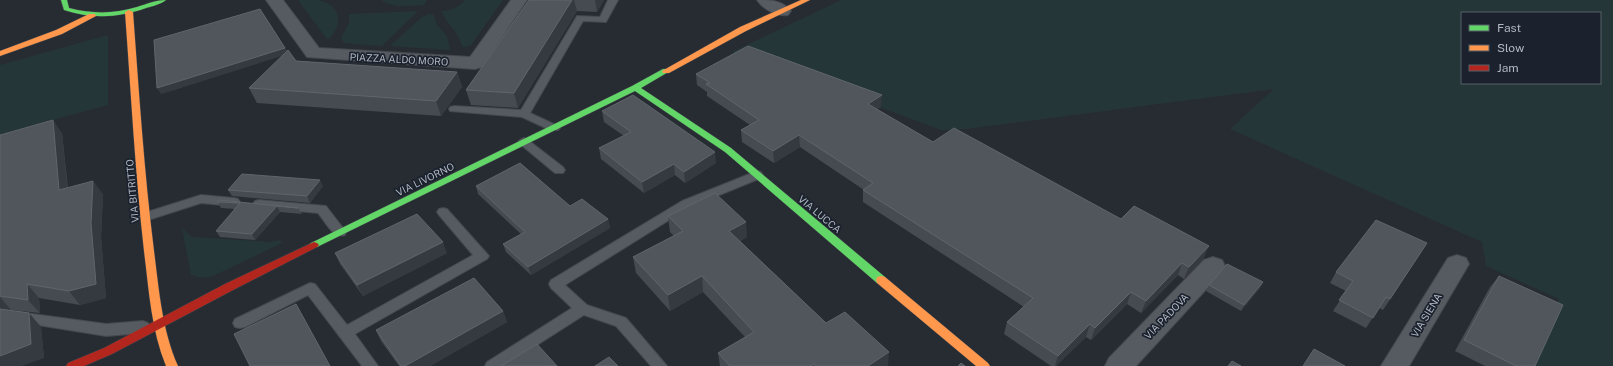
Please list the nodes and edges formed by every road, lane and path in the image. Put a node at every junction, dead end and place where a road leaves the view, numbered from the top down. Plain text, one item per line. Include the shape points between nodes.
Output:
1 (64, 0) edge
2 (163, 0) edge
3 (274, 0) edge
4 (519, 0) edge
5 (613, 0) edge
6 (764, 0) edge
7 (807, 0) edge
8 (782, 11) junction
9 (129, 12) junction
10 (92, 16) junction
11 (0, 54) edge
12 (635, 88) junction
13 (454, 109) dead end
14 (524, 114) junction
15 (554, 128) junction
16 (524, 142) junction
17 (559, 170) dead end
18 (757, 174) junction
19 (443, 212) dead end
20 (145, 218) junction
21 (340, 232) junction
22 (1457, 264) dead end
23 (1213, 266) dead end
24 (582, 309) junction
25 (11, 316) edge
26 (240, 323) dead end
27 (158, 326) junction
28 (345, 333) junction
29 (72, 366) edge
30 (172, 366) edge
31 (371, 366) edge
32 (492, 366) edge
33 (660, 366) edge
34 (984, 366) edge
35 (1119, 366) edge
36 (1395, 366) edge

1 - 10 street via 66,9 76,14
2 - 9 street
3 - 4 street, PIAZZA ALDO MORO via 313,53 475,63
5 - 14 lane via 602,20 580,18
6 - 8 street
7 - 8 street, VIA LIVORNO
8 - 12 street, VIA LIVORNO
9 - 10 street
9 - 20 street, VIA BITRITTO
10 - 11 street via 59,32
12 - 15 street, VIA LIVORNO
12 - 18 street, VIA LUCCA via 728,150
13 - 14 lane
14 - 15 lane
15 - 16 street, VIA LIVORNO
16 - 17 lane
16 - 21 street, VIA LIVORNO
18 - 24 lane via 686,204 556,284
18 - 34 street, VIA LUCCA
19 - 28 lane via 482,256
20 - 21 lane via 201,199 322,209
20 - 27 street, VIA BITRITTO
21 - 27 street, VIA LIVORNO via 229,287
22 - 36 street, VIA SIENA
23 - 35 street, VIA PADOVA
24 - 32 lane
24 - 33 lane via 621,322
25 - 27 lane via 106,330
26 - 28 lane via 310,288
27 - 29 street, VIA LIVORNO
27 - 30 street, VIA BITRITTO via 164,352
28 - 31 lane

